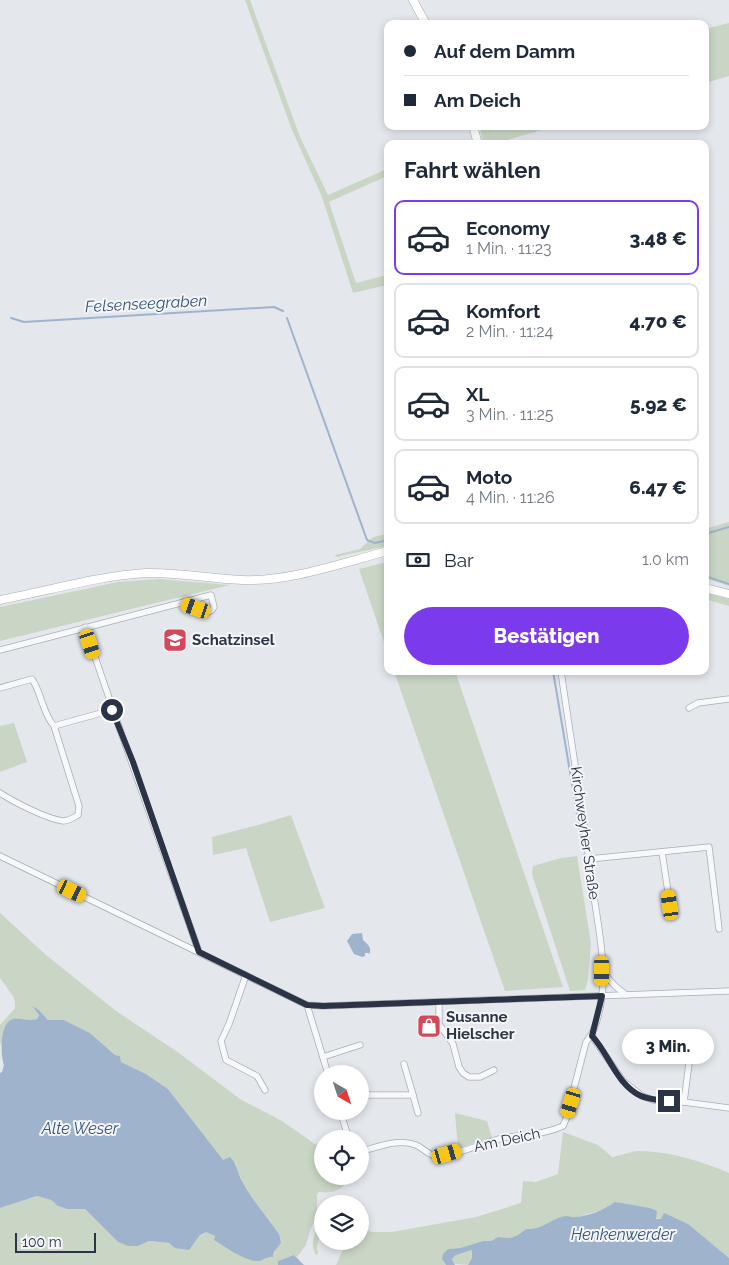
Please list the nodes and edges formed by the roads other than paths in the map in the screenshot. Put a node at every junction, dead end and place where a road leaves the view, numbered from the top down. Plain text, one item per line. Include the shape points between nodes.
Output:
1 (413, 0) edge
2 (424, 20) edge
3 (384, 552) edge
4 (709, 589) edge
5 (729, 594) edge
6 (0, 600) edge
7 (183, 603) junction
8 (85, 627) junction
9 (0, 650) edge
10 (562, 675) edge
11 (0, 688) edge
12 (729, 699) edge
13 (689, 708) dead end
14 (112, 710) junction
15 (54, 726) junction
16 (0, 793) edge
17 (662, 852) junction
18 (0, 856) edge
19 (589, 859) junction
20 (670, 905) dead end
21 (719, 929) dead end
22 (199, 952) junction
23 (602, 971) junction
24 (246, 975) junction
25 (729, 991) edge
26 (626, 995) junction
27 (602, 996) junction
28 (439, 1002) junction
29 (307, 1005) junction
30 (592, 1036) junction
31 (700, 1041) dead end
32 (360, 1045) dead end
33 (323, 1057) junction
34 (404, 1064) dead end
35 (325, 1065) edge
36 (494, 1070) dead end
37 (265, 1090) dead end
38 (369, 1095) edge
39 (413, 1095) junction
40 (684, 1102) junction
41 (729, 1108) edge
42 (418, 1113) dead end
43 (369, 1149) edge

1 - 2 main road
3 - 6 main road via 266,579 147,573
4 - 5 main road
7 - 7 street via 211,595 214,607 208,612
7 - 8 street
8 - 9 street
8 - 14 street
10 - 19 street, Kirchweyher Straße
11 - 15 street via 32,679
12 - 13 street via 698,703
14 - 15 street
14 - 22 street
15 - 16 street via 79,806 78,815 64,821
17 - 19 street
17 - 20 street
17 - 21 street via 710,847
18 - 22 street
19 - 23 street, Kirchweyher Straße
22 - 24 street
23 - 26 street
23 - 27 street, Kirchweyher Straße
24 - 29 street
24 - 37 street via 221,1041 226,1060 257,1076
25 - 26 street
26 - 27 street
27 - 28 street
27 - 30 street, Am Deich
28 - 29 street
28 - 36 street via 439,1024 453,1044 463,1073 469,1077 480,1077
29 - 33 street
30 - 40 street via 632,1090 653,1100
30 - 43 street, Am Deich via 586,1042 563,1126 447,1154 431,1155 419,1146 405,1143
31 - 40 street via 691,1048
32 - 33 street
33 - 35 street
34 - 39 street
38 - 39 street
39 - 42 street
40 - 41 street

